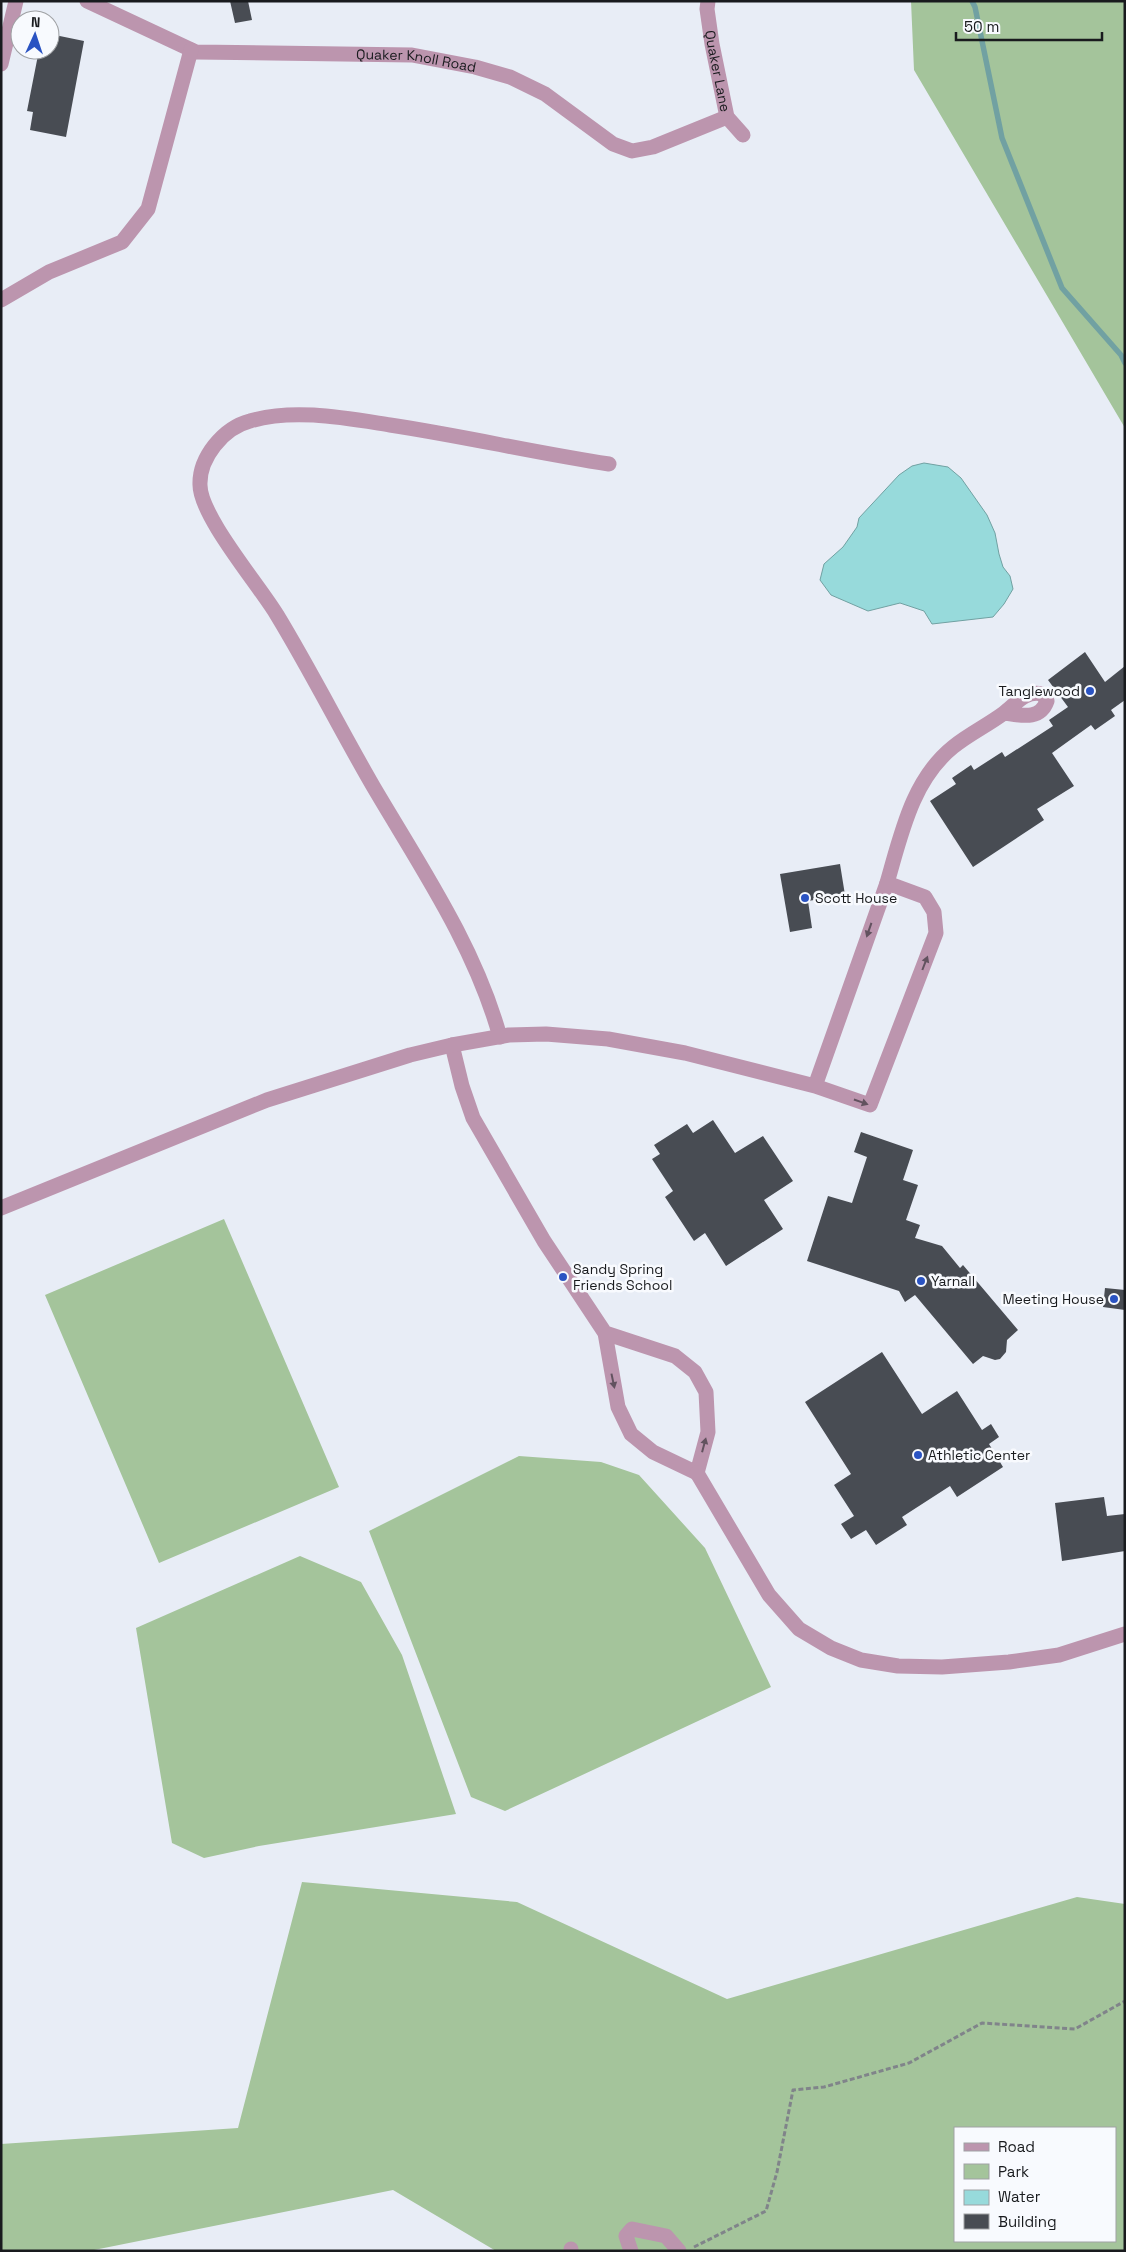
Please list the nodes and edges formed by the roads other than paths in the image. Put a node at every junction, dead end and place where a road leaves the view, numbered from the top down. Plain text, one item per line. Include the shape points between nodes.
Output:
1 (16, 1) edge
2 (87, 1) edge
3 (708, 1) edge
4 (190, 50) junction
5 (1, 64) edge
6 (727, 117) junction
7 (743, 135) dead end
8 (1, 300) edge
9 (609, 464) dead end
10 (1004, 713) dead end
11 (887, 883) junction
12 (500, 1037) junction
13 (452, 1045) junction
14 (814, 1086) junction
15 (1, 1208) edge
16 (605, 1333) junction
17 (697, 1473) junction
18 (1125, 1634) edge
19 (631, 2251) edge
20 (679, 2251) edge

1 - 5 street
2 - 4 street, Quaker Knoll Road
3 - 6 street, Quaker Lane via 712,44
4 - 6 street, Quaker Knoll Road via 412,56 475,67 510,76 545,94 613,144 632,151 653,147
4 - 8 street via 148,209 122,242 49,272
6 - 7 street, Quaker Lane
9 - 12 street via 342,417 278,415 247,421 220,438 203,464 200,487 205,508 268,599 310,668 368,778 463,942 490,1002
10 - 11 street via 953,747 931,769 914,799
11 -> 14 street
14 -> 11 street via 870,1105 936,934 934,912 925,897
12 - 13 street
12 - 14 street via 546,1034 608,1039 686,1053
13 - 15 street via 267,1100
13 - 16 street via 473,1118 544,1241
16 -> 17 street via 618,1407 631,1434 653,1452
17 -> 16 street via 708,1432 706,1392 695,1372 675,1356
17 - 18 street via 769,1595 799,1629 831,1648 861,1660 898,1666 942,1667 1009,1662 1059,1655
19 - 20 street via 626,2236 632,2229 666,2236

